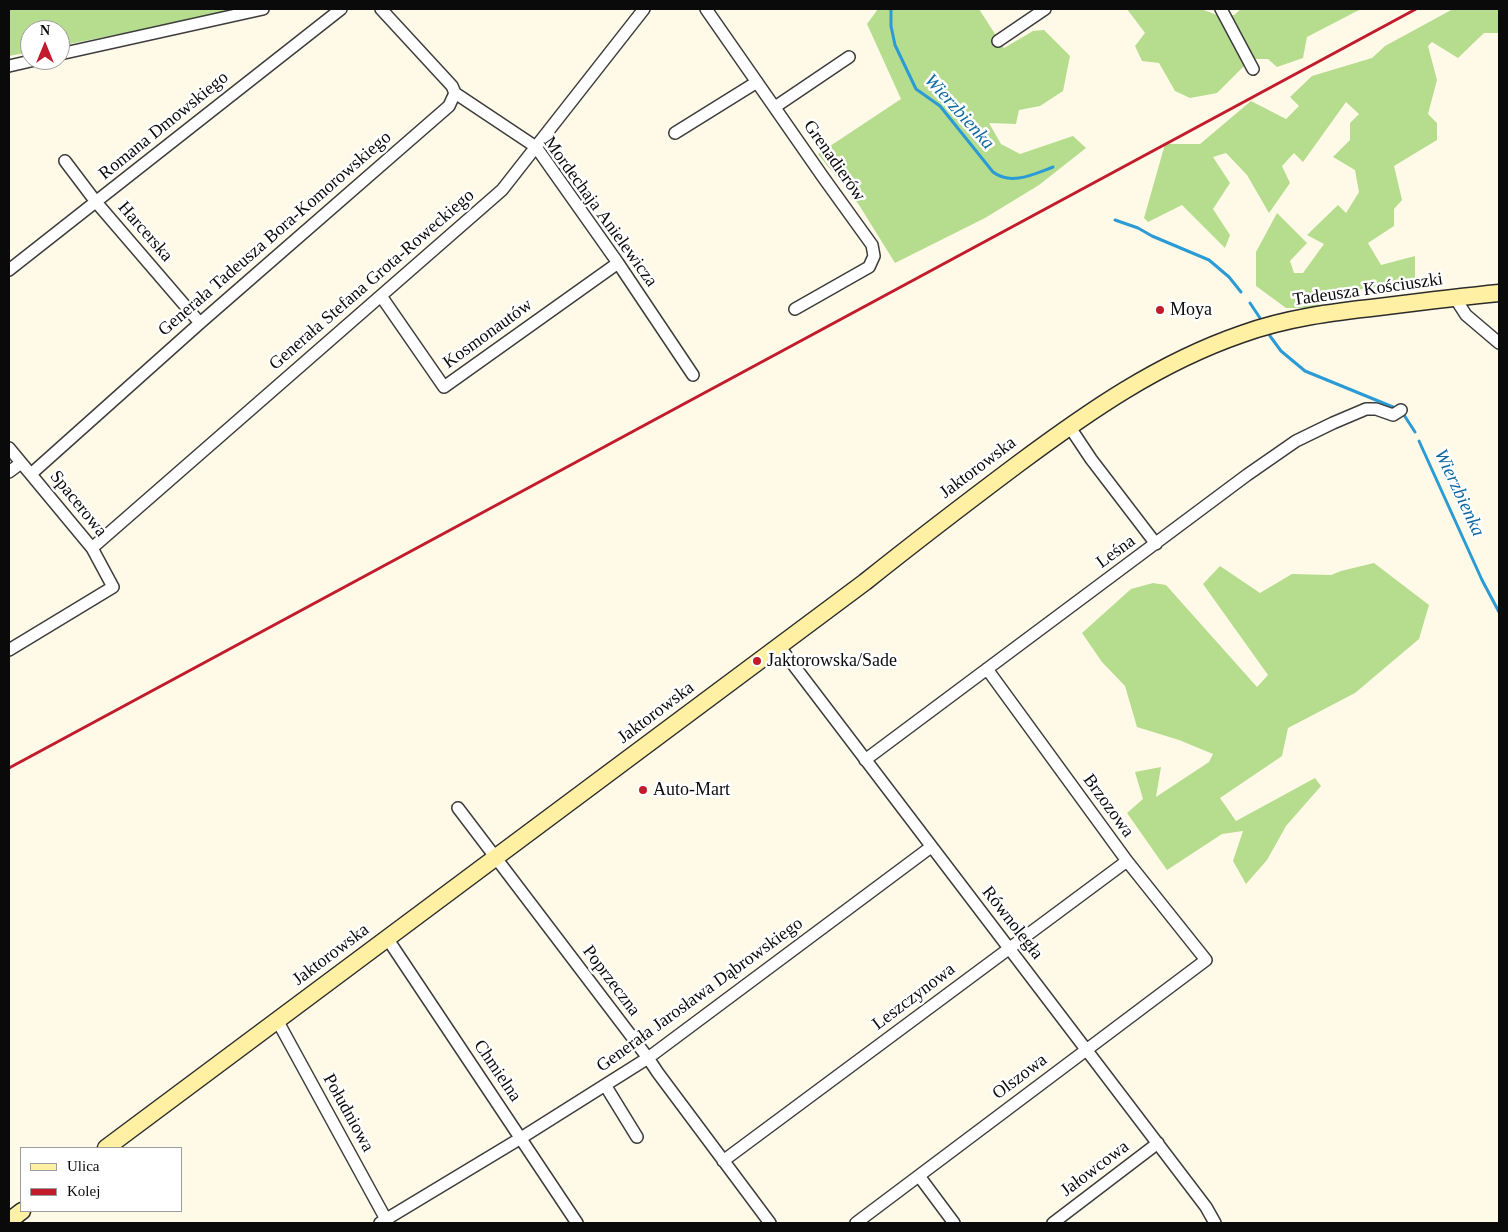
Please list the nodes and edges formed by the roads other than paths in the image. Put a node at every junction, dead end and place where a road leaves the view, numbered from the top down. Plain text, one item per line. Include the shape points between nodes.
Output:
1 (263, 9) edge
2 (341, 9) edge
3 (381, 9) edge
4 (644, 9) edge
5 (706, 9) edge
6 (1045, 9) edge
7 (1221, 9) edge
8 (998, 41) dead end
9 (70, 52) edge
10 (848, 57) dead end
11 (1253, 69) dead end
12 (757, 82) junction
13 (455, 93) junction
14 (775, 107) junction
15 (675, 133) dead end
16 (536, 147) junction
17 (65, 161) dead end
18 (96, 202) junction
19 (618, 263) junction
20 (9, 270) edge
21 (1499, 293) edge
22 (381, 296) junction
23 (1455, 298) junction
24 (795, 309) dead end
25 (200, 323) junction
26 (1243, 333) joint
27 (1499, 343) edge
28 (693, 375) dead end
29 (1401, 410) dead end
30 (1069, 426) junction
31 (9, 448) edge
32 (21, 463) junction
33 (9, 472) edge
34 (31, 474) junction
35 (1156, 544) junction
36 (92, 548) junction
37 (779, 646) junction
38 (9, 650) edge
39 (987, 669) junction
40 (865, 760) junction
41 (458, 808) dead end
42 (931, 847) junction
43 (495, 857) junction
44 (1127, 862) junction
45 (388, 938) junction
46 (1010, 948) junction
47 (1206, 960) joint
48 (277, 1020) junction
49 (1086, 1049) junction
50 (648, 1058) junction
51 (605, 1085) junction
52 (637, 1137) dead end
53 (521, 1138) junction
54 (1158, 1143) junction
55 (107, 1147) edge
56 (723, 1160) junction
57 (919, 1176) junction
58 (21, 1212) edge
59 (9, 1221) edge
60 (385, 1222) edge
61 (577, 1223) edge
62 (770, 1223) edge
63 (856, 1223) edge
64 (954, 1223) edge
65 (1053, 1223) edge
66 (1215, 1223) edge

1 - 9 street
2 - 18 street, Romana Dmowskiego
3 - 13 street
4 - 16 street, Generała Stefana Grota-Roweckiego
5 - 12 street, Grenadierów
6 - 8 street
7 - 11 street
10 - 14 street
12 - 14 street, Grenadierów
12 - 15 street
13 - 16 street, Mordechaja Anielewicza
13 - 25 street, Generała Tadeusza Bora-Komorowskiego via 449,106
14 - 24 street, Grenadierów via 872,244 874,256 868,267
16 - 19 street, Mordechaja Anielewicza
16 - 22 street, Generała Stefana Grota-Roweckiego via 502,190
17 - 18 street, Harcerska
18 - 20 street, Romana Dmowskiego
18 - 25 street, Harcerska
19 - 22 street, Kosmonautów via 444,387
19 - 28 street, Mordechaja Anielewicza
21 - 23 main road, Tadeusza Kościuszki
22 - 36 street, Generała Stefana Grota-Roweckiego
23 - 26 main road, Tadeusza Kościuszki via 1310,316
23 - 27 street via 1466,315
25 - 34 street, Generała Tadeusza Bora-Komorowskiego
26 - 30 main road, Jaktorowska via 1156,371
29 - 35 street, Leśna via 1393,414 1366,409 1296,441
30 - 35 street
30 - 37 main road, Jaktorowska
31 - 32 street, Spacerowa
32 - 33 street
32 - 34 street, Spacerowa
34 - 36 street, Spacerowa
35 - 39 street, Leśna
36 - 38 street, Spacerowa via 113,587
37 - 40 street, Równoległa
37 - 43 main road, Jaktorowska
39 - 40 street, Leśna
39 - 44 street, Brzozowa
40 - 42 street, Równoległa
41 - 43 street, Poprzeczna
42 - 46 street, Równoległa
42 - 50 street, Generała Jarosława Dąbrowskiego
43 - 45 main road, Jaktorowska
43 - 50 street, Poprzeczna
44 - 46 street, Leszczynowa
44 - 47 street, Brzozowa
45 - 48 main road, Jaktorowska
45 - 53 street, Chmielna
46 - 49 street, Równoległa
46 - 56 street, Leszczynowa
47 - 49 street, Olszowa
48 - 55 main road, Jaktorowska
48 - 60 street, Południowa
49 - 54 street, Równoległa
49 - 57 street, Olszowa
50 - 51 street, Generała Jarosława Dąbrowskiego
50 - 56 street, Poprzeczna
51 - 52 street
51 - 53 street, Generała Jarosława Dąbrowskiego
53 - 60 street, Generała Jarosława Dąbrowskiego
53 - 61 street, Chmielna
54 - 65 street, Jałowcowa
54 - 66 street, Równoległa
56 - 62 street, Poprzeczna
57 - 63 street, Olszowa
57 - 64 street
58 - 59 main road

